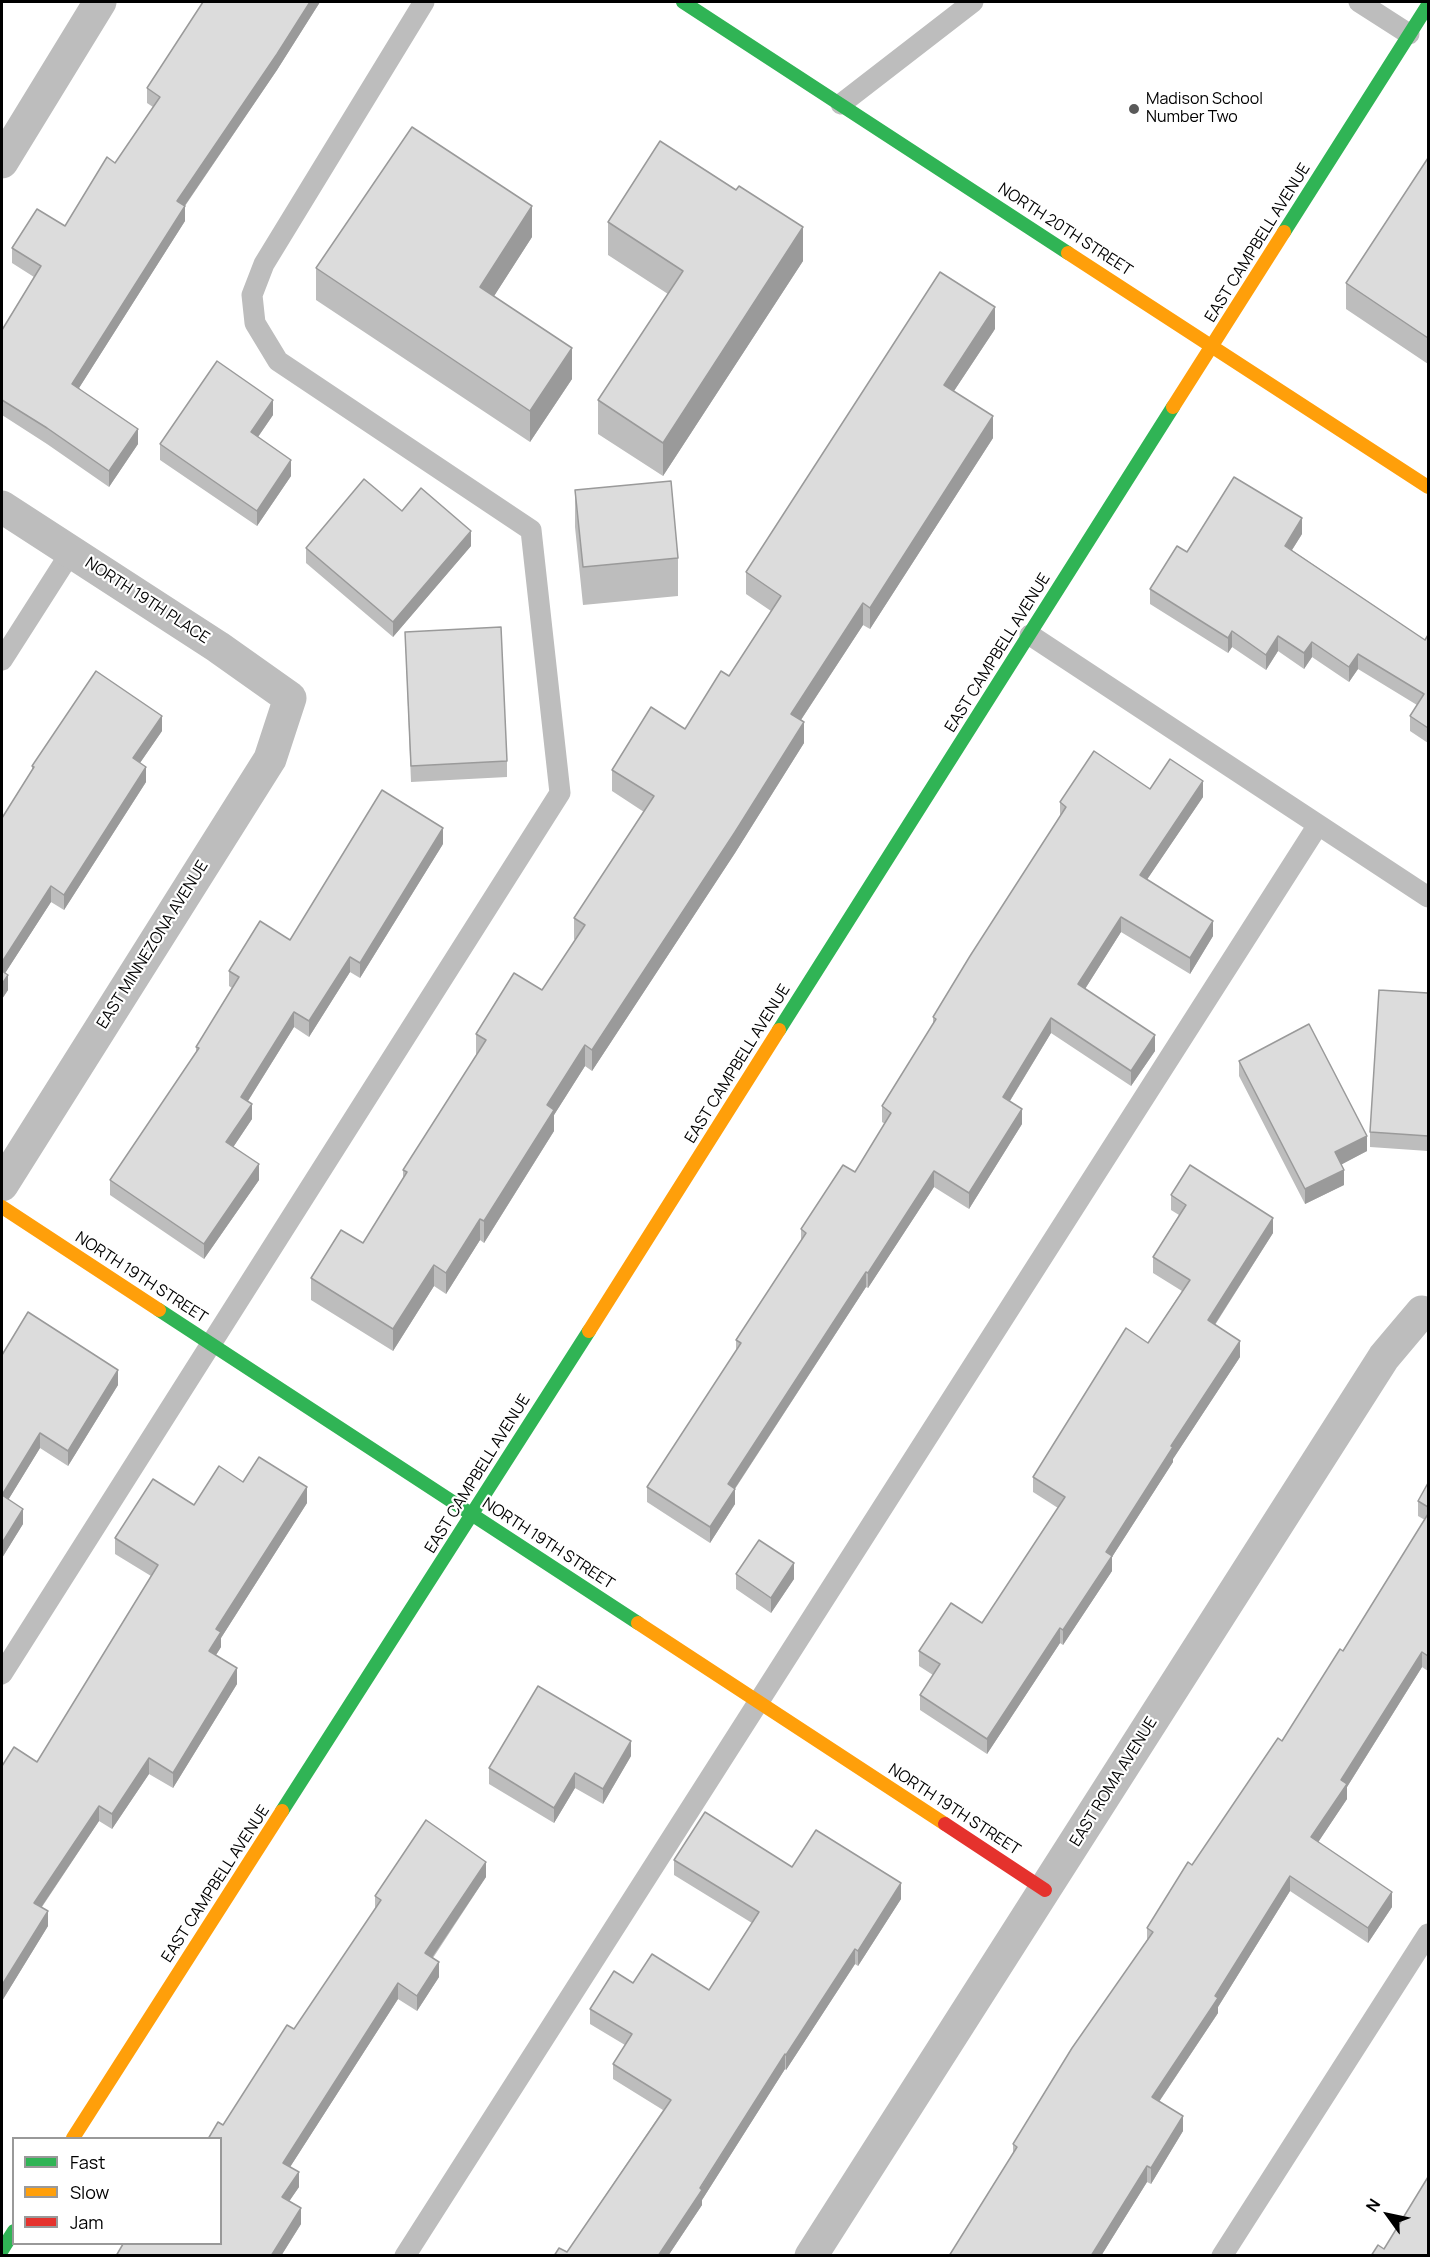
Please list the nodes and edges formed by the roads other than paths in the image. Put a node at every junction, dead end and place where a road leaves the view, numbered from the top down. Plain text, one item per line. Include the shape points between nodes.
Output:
1 (100, 2) edge
2 (424, 2) edge
3 (683, 2) edge
4 (973, 2) edge
5 (1359, 2) edge
6 (1428, 5) edge
7 (1409, 34) junction
8 (842, 104) junction
9 (2, 162) edge
10 (1214, 346) junction
11 (1428, 487) edge
12 (2, 507) edge
13 (71, 552) junction
14 (1030, 635) junction
15 (2, 660) edge
16 (290, 699) joint
17 (1318, 825) junction
18 (1428, 897) edge
19 (2, 1185) edge
20 (2, 1207) edge
21 (1425, 1313) edge
22 (212, 1344) junction
23 (473, 1514) junction
24 (2, 1674) edge
25 (758, 1702) junction
26 (1045, 1890) junction
27 (1428, 1934) edge
28 (74, 2137) edge
29 (12, 2234) edge
30 (2, 2250) edge
31 (405, 2256) edge
32 (811, 2256) edge
33 (1222, 2256) edge

1 - 9 street
2 - 22 lane via 264,264 252,295 255,323 278,361 531,530 560,793
3 - 8 street, NORTH 20TH STREET
4 - 8 lane
5 - 7 lane
6 - 7 street, EAST CAMPBELL AVENUE
7 - 10 street, EAST CAMPBELL AVENUE
8 - 10 street, NORTH 20TH STREET
10 - 11 street, NORTH 20TH STREET
10 - 14 street, EAST CAMPBELL AVENUE
12 - 13 street, NORTH 19TH PLACE
13 - 15 lane
13 - 16 street, NORTH 19TH PLACE via 218,647
14 - 17 lane
14 - 23 street, EAST CAMPBELL AVENUE
16 - 19 street, EAST MINNEZONA AVENUE via 270,759
17 - 18 lane
17 - 25 lane
20 - 22 street, NORTH 19TH STREET
21 - 26 street, EAST ROMA AVENUE via 1384,1358
22 - 23 street, NORTH 19TH STREET
22 - 24 lane
23 - 25 street, NORTH 19TH STREET
23 - 28 street, EAST CAMPBELL AVENUE
25 - 26 street, NORTH 19TH STREET
25 - 31 lane
26 - 32 street, EAST ROMA AVENUE
27 - 33 lane
29 - 30 street

